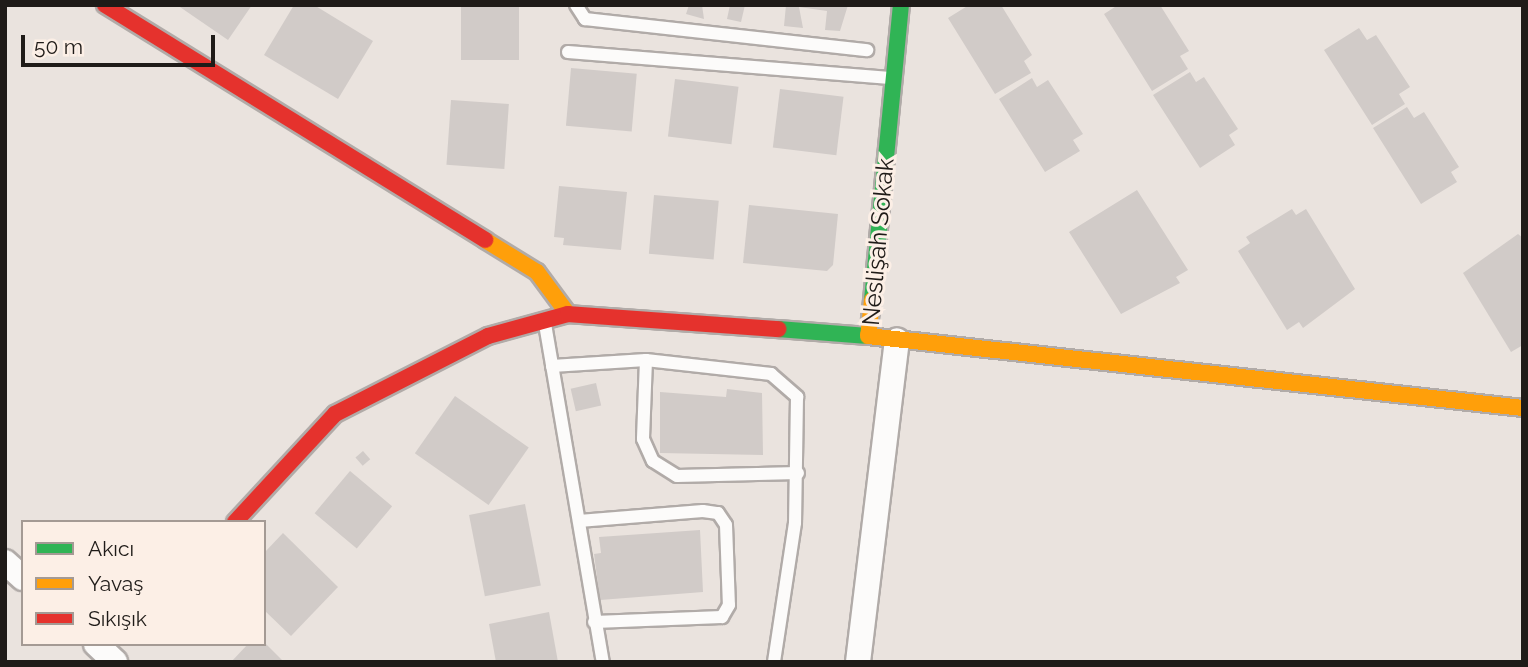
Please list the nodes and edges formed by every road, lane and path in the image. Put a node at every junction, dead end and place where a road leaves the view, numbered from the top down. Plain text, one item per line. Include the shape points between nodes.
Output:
1 (105, 5) edge
2 (576, 5) edge
3 (901, 5) edge
4 (867, 50) dead end
5 (568, 52) dead end
6 (894, 78) junction
7 (568, 314) junction
8 (544, 320) junction
9 (868, 336) junction
10 (897, 340) junction
11 (646, 360) junction
12 (552, 366) junction
13 (1523, 408) edge
14 (798, 473) junction
15 (237, 520) edge
16 (579, 521) junction
17 (5, 562) edge
18 (21, 576) edge
19 (594, 622) junction
20 (603, 662) edge
21 (774, 662) edge
22 (858, 662) edge

1 - 7 street via 537,272
2 - 4 lane via 585,19
3 - 6 street, Neslişah Sokak
5 - 6 lane
6 - 9 street, Neslişah Sokak
7 - 8 street
7 - 9 street
8 - 12 lane
8 - 15 street via 488,336 335,414
9 - 10 street, Neslişah Sokak
10 - 13 street
10 - 22 street, Neslişah Sokak
11 - 12 lane
11 - 14 lane via 771,374 797,397
11 - 14 lane via 643,439 653,461 677,476
12 - 16 lane
14 - 21 lane
16 - 19 lane
16 - 19 lane via 703,511 718,513 726,525 729,604 722,617
17 - 18 street
19 - 20 lane

